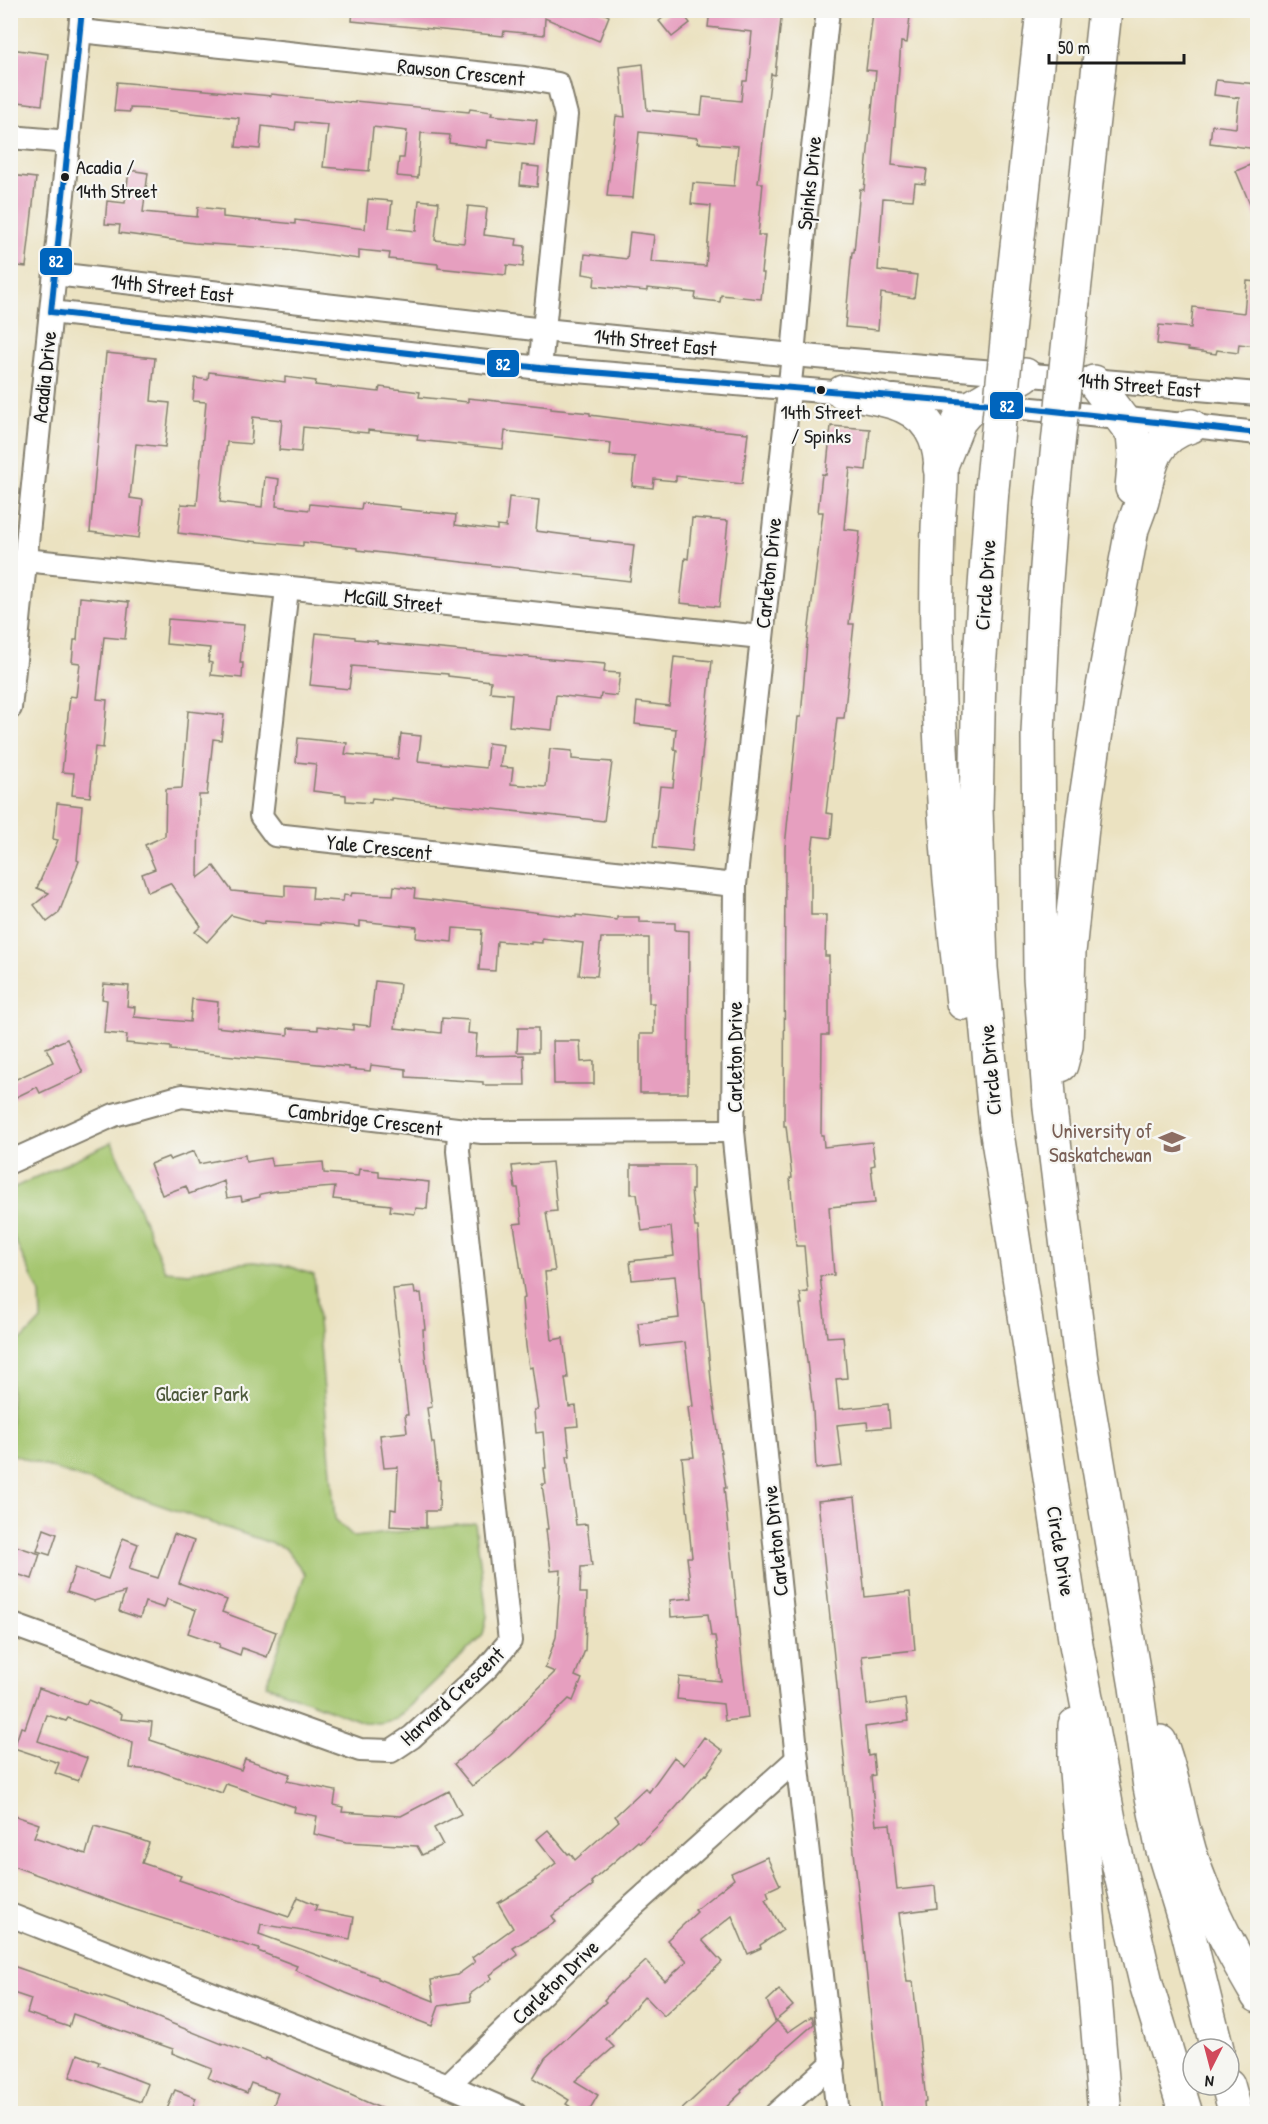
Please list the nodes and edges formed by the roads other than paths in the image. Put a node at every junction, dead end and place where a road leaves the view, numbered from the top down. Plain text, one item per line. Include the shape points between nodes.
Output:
1 (828, 10) edge
2 (1043, 10) edge
3 (1105, 10) edge
4 (81, 21) edge
5 (10, 136) edge
6 (69, 142) junction
7 (55, 274) junction
8 (51, 312) junction
9 (544, 330) junction
10 (793, 355) junction
11 (540, 368) junction
12 (1025, 375) junction
13 (1094, 382) junction
14 (790, 389) junction
15 (843, 393) junction
16 (1257, 394) edge
17 (980, 403) junction
18 (1124, 420) junction
19 (1191, 426) junction
20 (1257, 433) edge
21 (940, 468) junction
22 (1132, 529) junction
23 (25, 560) junction
24 (287, 589) junction
25 (761, 638) junction
26 (10, 708) edge
27 (735, 885) junction
28 (1050, 1108) junction
29 (996, 1127) junction
30 (459, 1130) junction
31 (733, 1131) junction
32 (10, 1162) edge
33 (10, 1624) edge
34 (1075, 1640) junction
35 (1136, 1687) junction
36 (797, 1759) junction
37 (10, 1915) edge
38 (1257, 1996) edge
39 (1213, 2037) edge
40 (833, 2063) junction
41 (448, 2085) junction
42 (1231, 2097) edge
43 (515, 2114) edge
44 (776, 2114) edge
45 (838, 2114) edge
46 (1105, 2114) edge
47 (1186, 2114) edge
48 (1236, 2114) edge

1 - 10 street, Spinks Drive
2 - 29 highway, Circle Drive, bridge via 992,489 976,729 981,968
3 - 28 highway, bridge via 1044,606 1037,775 1040,976
4 - 6 street, Acadia Drive
4 - 9 street, Rawson Crescent via 558,84 566,115
5 - 6 street
6 - 7 street, Acadia Drive
7 - 8 street, Acadia Drive
7 - 9 street, 14th Street East
8 - 11 street, 14th Street East
8 - 23 street, Acadia Drive
9 - 10 street, 14th Street East
9 - 11 street, Rawson Crescent
10 - 12 street, 14th Street East
10 - 14 street, Carleton Drive
11 - 14 street, 14th Street East
12 - 13 street, 14th Street East
12 - 17 highway
13 - 16 street, 14th Street East
13 - 18 highway
14 - 15 street, 14th Street East
14 - 25 street, Carleton Drive
15 - 17 street, 14th Street East
15 - 21 highway via 894,402 920,415 936,439
17 - 18 street, 14th Street East
17 - 21 highway via 958,421
18 - 19 street, 14th Street East
18 - 22 highway via 1135,441
19 - 20 street, 14th Street East
19 - 22 highway via 1176,431 1158,449
21 - 29 highway via 937,633 950,884 973,1073 982,1110
22 - 28 highway via 1083,818 1070,942 1066,1046
23 - 24 street, McGill Street
23 - 26 street, Acadia Drive
24 - 25 street, McGill Street
24 - 27 street, Yale Crescent via 261,816 275,835
25 - 27 street, Carleton Drive
27 - 31 street, Carleton Drive
28 - 35 highway via 1081,1362
29 - 34 highway, Circle Drive
30 - 31 street, Cambridge Crescent
30 - 32 street, Cambridge Crescent via 182,1096 114,1115
30 - 33 street, Harvard Crescent via 458,1151 510,1641 488,1667 412,1737 391,1751 360,1750
31 - 36 street, Carleton Drive
34 - 46 highway via 1075,1760
34 - 47 highway, Circle Drive via 1113,1841 1146,1987
35 - 38 highway via 1166,1758 1201,1881
35 - 39 highway via 1162,1847 1188,1932
36 - 40 street, Carleton Drive
36 - 41 street, Carleton Drive via 625,1913
37 - 41 street
40 - 44 street
40 - 45 street, Carleton Drive
41 - 43 street
42 - 48 highway

